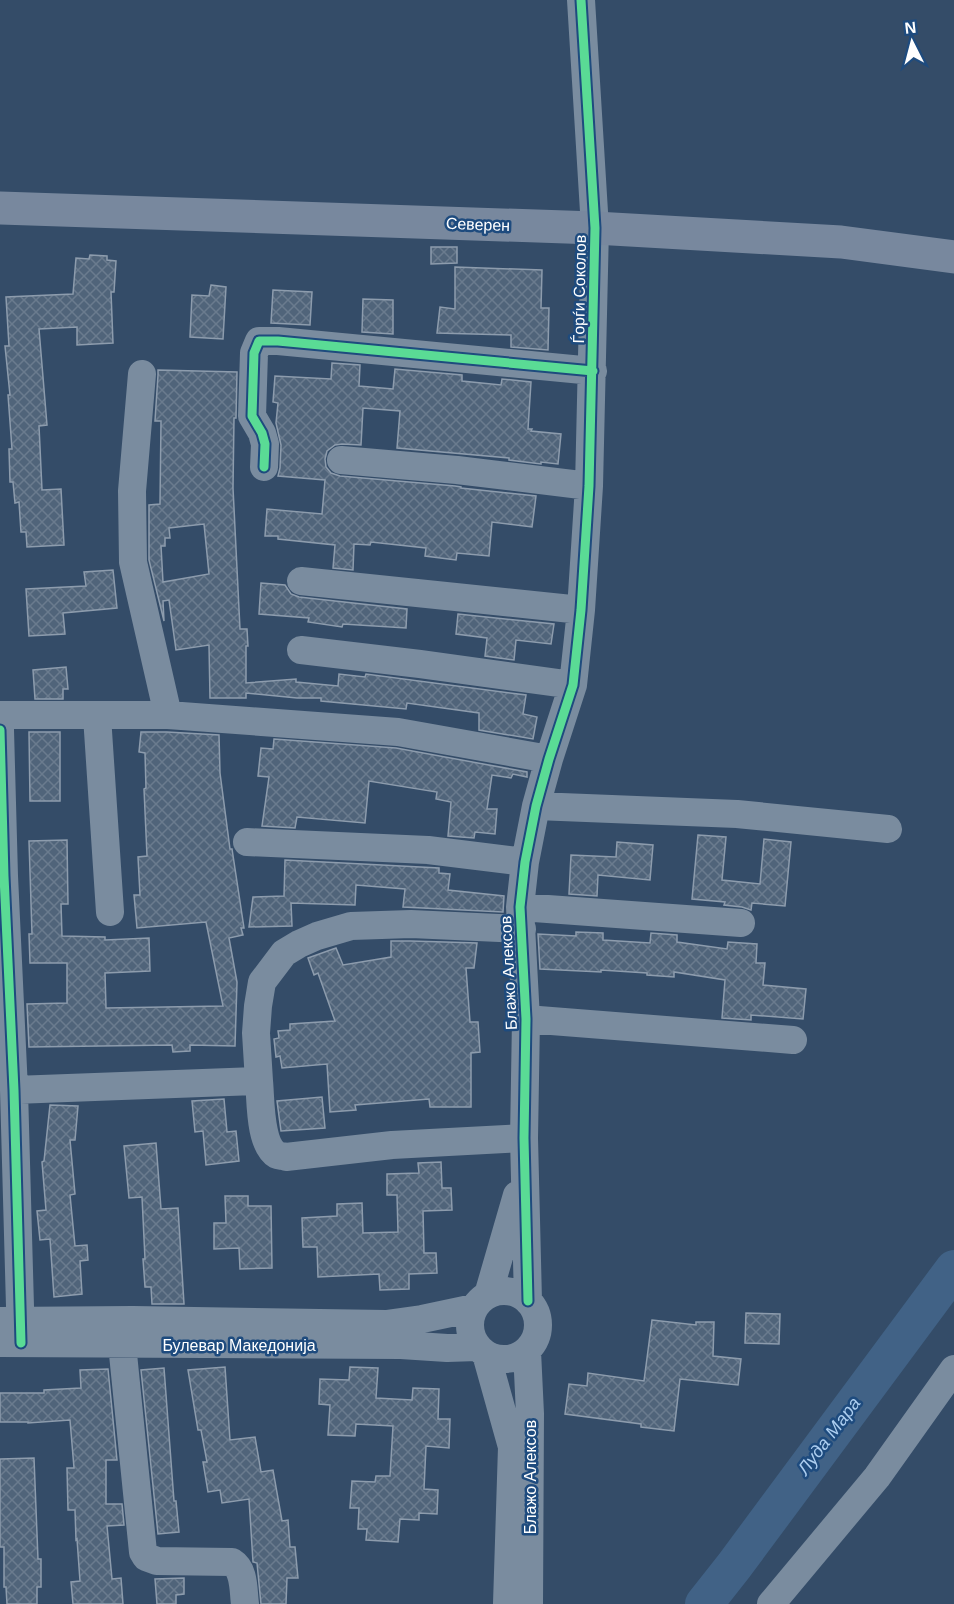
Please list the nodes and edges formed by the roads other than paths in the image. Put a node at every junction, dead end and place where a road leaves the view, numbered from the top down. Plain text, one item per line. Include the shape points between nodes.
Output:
1 (581, 0) edge
2 (0, 208) edge
3 (595, 228) junction
4 (954, 257) edge
5 (592, 371) junction
6 (142, 374) dead end
7 (340, 460) dead end
8 (264, 467) dead end
9 (589, 486) junction
10 (301, 581) dead end
11 (581, 609) junction
12 (301, 650) dead end
13 (578, 651) joint
14 (573, 685) junction
15 (0, 715) edge
16 (168, 715) junction
17 (97, 716) junction
18 (0, 730) edge
19 (549, 759) junction
20 (536, 806) junction
21 (888, 829) dead end
22 (247, 842) dead end
23 (525, 862) junction
24 (2, 876) edge
25 (110, 912) dead end
26 (521, 918) junction
27 (741, 923) dead end
28 (526, 1020) junction
29 (793, 1040) dead end
30 (259, 1082) junction
31 (14, 1090) junction
32 (524, 1138) junction
33 (525, 1167) junction
34 (481, 1301) junction
35 (528, 1301) junction
36 (11, 1332) edge
37 (122, 1344) junction
38 (481, 1351) junction
39 (527, 1351) junction
40 (954, 1369) edge
41 (245, 1604) edge
42 (507, 1604) edge
43 (529, 1604) edge
44 (771, 1604) edge

1 - 3 street, Ѓорѓи Соколов
2 - 3 main road, Северен
3 - 4 main road, Северен via 841,242
3 - 5 street, Ѓорѓи Соколов
5 - 8 street via 259,341 254,353 252,416 265,444
5 - 9 street, Ѓорѓи Соколов
6 - 16 street via 132,491 133,562
7 - 9 street
9 - 11 street, Ѓорѓи Соколов
10 - 11 street
11 - 13 street, Ѓорѓи Соколов
12 - 14 street
13 - 14 street, Блажо Алексов
14 - 19 street, Блажо Алексов
15 - 17 street
16 - 17 street
16 - 19 street via 398,732
17 - 25 street
18 - 24 street
19 - 20 street, Блажо Алексов
20 - 21 street via 737,814
20 - 23 street, Блажо Алексов
22 - 23 street via 428,850
23 - 26 street, Блажо Алексов
24 - 31 street
26 - 27 street
26 - 28 street, Блажо Алексов
26 - 30 street via 351,926 317,936 284,953 262,982 256,1033
28 - 29 street
28 - 32 street, Блажо Алексов
30 - 31 street
30 - 32 street via 264,1134 278,1155
31 - 36 street
32 - 33 street, Блажо Алексов
33 - 34 street, Блажо Алексов
33 - 35 street, Блажо Алексов
34 - 35 street via 509,1291
34 - 36 street, Булевар Македонија via 422,1319 386,1324 133,1320
34 - 38 street via 470,1318 469,1328
35 - 39 street via 538,1321
36 - 37 street, Булевар Македонија
37 - 38 street, Булевар Македонија via 401,1345
37 - 41 street via 143,1552 157,1561 232,1562 240,1570
38 - 39 street via 507,1359
38 - 42 street, Блажо Алексов via 512,1447
39 - 43 street, Блажо Алексов
40 - 44 street via 877,1477

